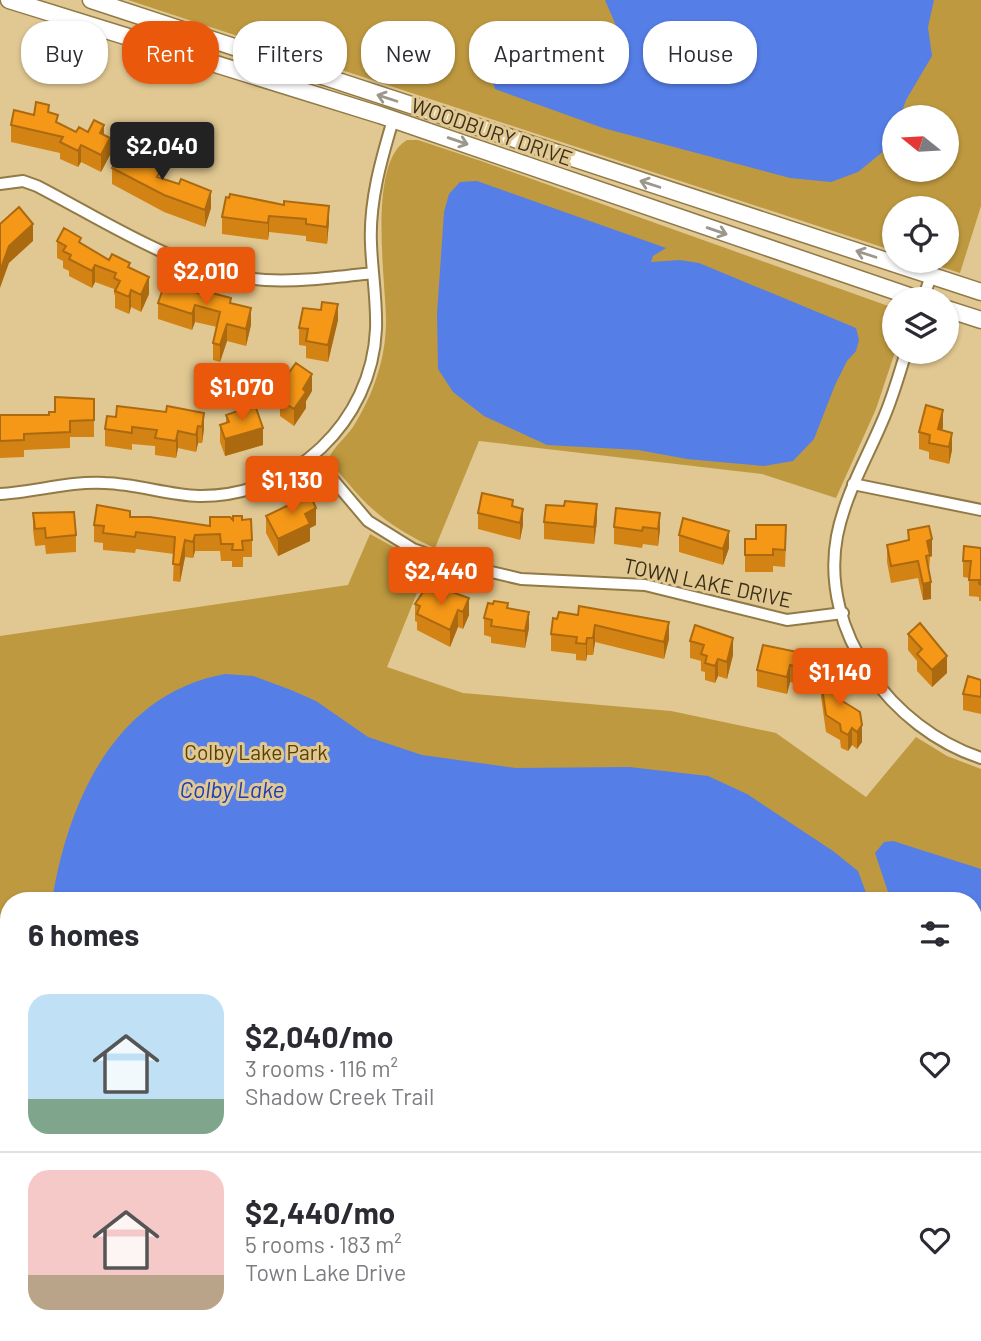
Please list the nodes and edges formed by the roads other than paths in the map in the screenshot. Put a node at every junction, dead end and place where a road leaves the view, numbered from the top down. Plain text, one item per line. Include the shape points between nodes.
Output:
1 (9, 0) edge
2 (91, 0) edge
3 (393, 120) junction
4 (0, 184) edge
5 (373, 273) junction
6 (931, 276) junction
7 (886, 287) edge
8 (926, 287) edge
9 (981, 292) edge
10 (959, 313) edge
11 (981, 320) edge
12 (902, 364) edge
13 (313, 456) junction
14 (853, 484) junction
15 (0, 494) edge
16 (981, 510) edge
17 (843, 613) junction
18 (981, 758) edge

1 - 3 main road, WOODBURY DRIVE
6 -> 2 main road, WOODBURY DRIVE
3 - 5 street via 374,200
3 -> 7 main road, WOODBURY DRIVE
4 - 5 street via 23,181 37,186 166,252 233,275 301,281
5 - 13 street via 376,330 366,382 345,422
6 - 8 street
6 - 9 main road, WOODBURY DRIVE
10 - 11 main road
12 - 14 street via 884,418
13 - 15 street via 287,475 228,493 199,496 104,483
13 - 17 street, TOWN LAKE DRIVE via 369,521 413,549 453,563 521,579 645,585 787,621
14 - 16 street
14 - 17 street via 837,538 835,567
17 - 18 street via 864,666 883,692 934,736

